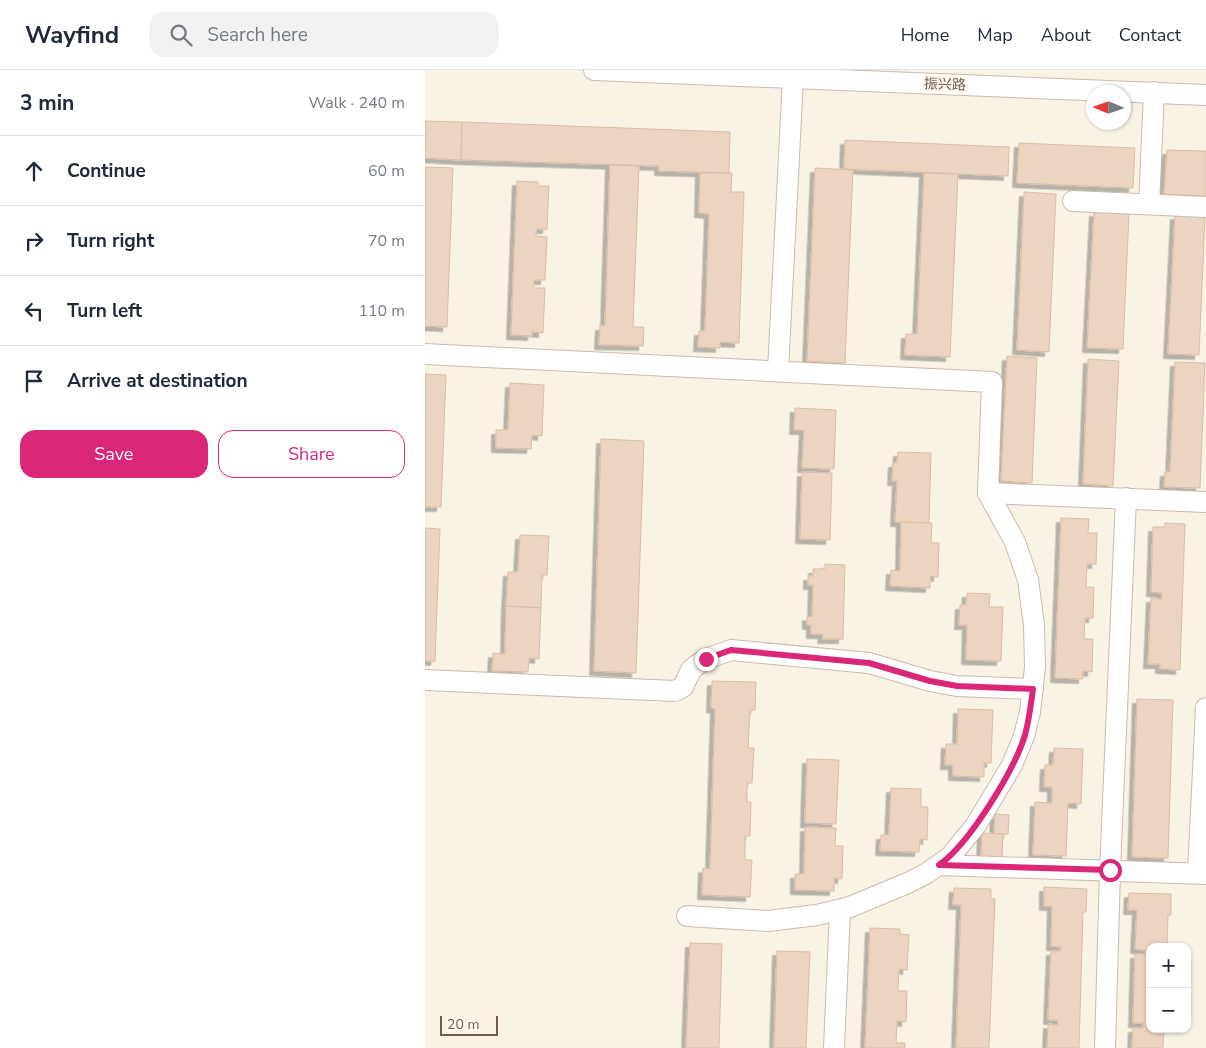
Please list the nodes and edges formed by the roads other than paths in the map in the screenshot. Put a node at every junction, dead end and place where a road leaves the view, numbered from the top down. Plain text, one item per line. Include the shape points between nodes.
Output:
1 (594, 70) edge
2 (793, 78) junction
3 (1153, 92) junction
4 (1206, 94) edge
5 (1073, 201) dead end
6 (1149, 204) junction
7 (1206, 207) edge
8 (425, 354) edge
9 (778, 371) junction
10 (988, 493) junction
11 (1126, 498) junction
12 (1206, 502) edge
13 (425, 680) edge
14 (1033, 689) junction
15 (1206, 708) edge
16 (939, 865) junction
17 (1110, 870) junction
18 (1202, 874) edge
19 (840, 910) junction
20 (687, 916) dead end
21 (834, 1048) edge
22 (1105, 1048) edge

1 - 2 street, 振兴路
2 - 3 street, 振兴路
2 - 9 street
3 - 4 street, 振兴路
3 - 6 street
5 - 6 street
6 - 7 street
8 - 9 street
9 - 10 street via 992,382
10 - 11 street
10 - 14 street via 1015,542 1028,580 1034,625
11 - 12 street
11 - 17 street
13 - 14 street via 675,691 683,687 697,664 731,650 869,663 957,686
14 - 16 street via 1024,736 1013,765 976,825 950,857
15 - 18 street
16 - 17 street
16 - 19 street via 910,882
17 - 18 street
17 - 22 street
19 - 20 street via 768,921
19 - 21 street

